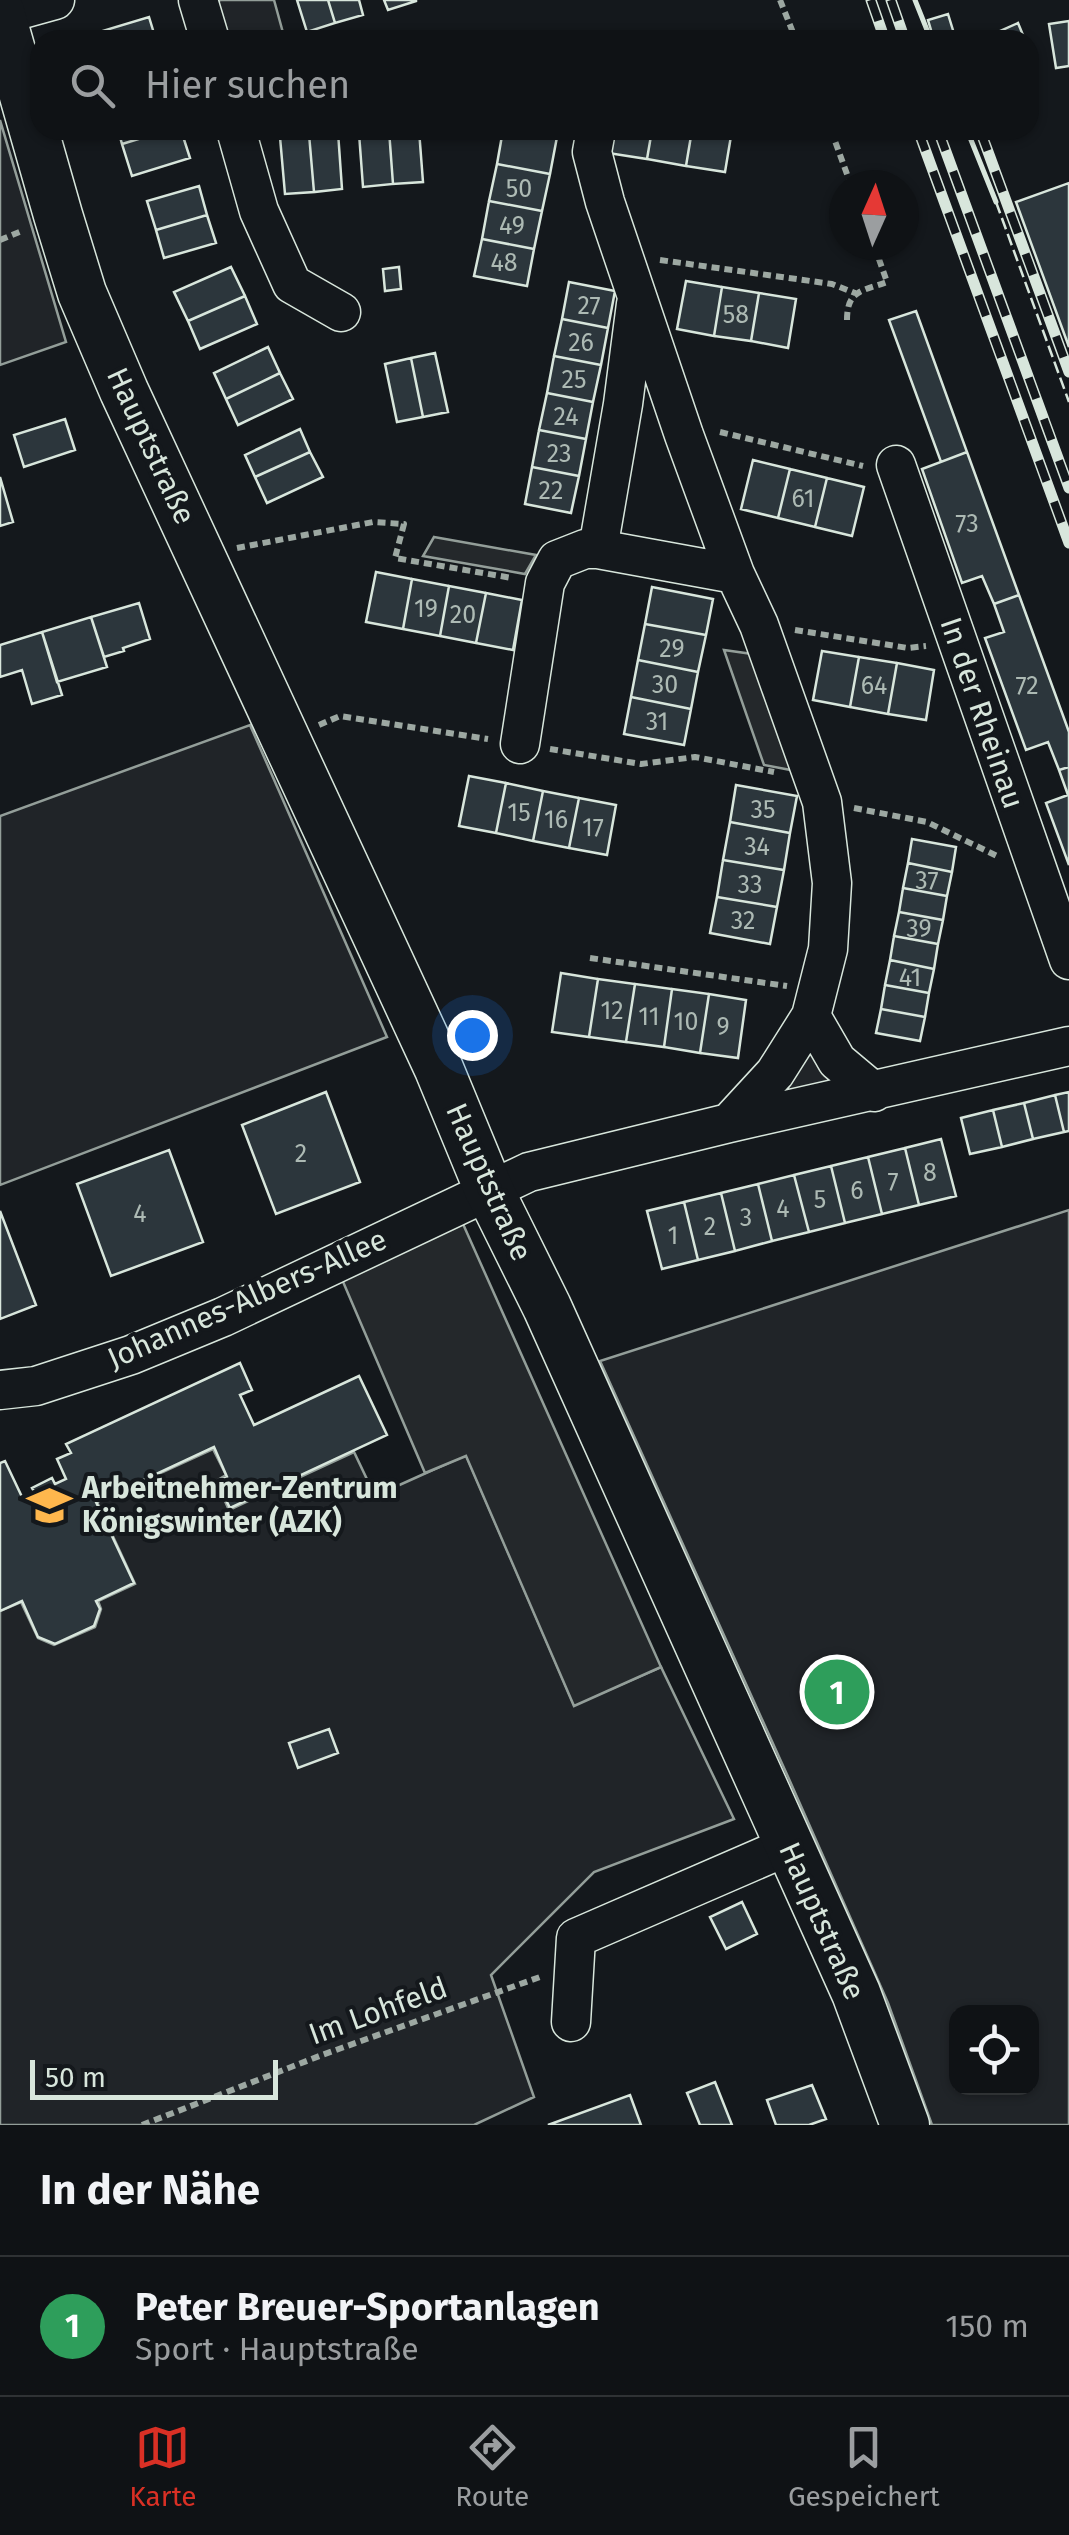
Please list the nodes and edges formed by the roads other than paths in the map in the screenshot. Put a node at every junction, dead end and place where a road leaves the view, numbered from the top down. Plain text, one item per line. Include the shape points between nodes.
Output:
1 (55, 0) edge
2 (198, 0) edge
3 (0, 14) edge
4 (207, 30) edge
5 (30, 118) edge
6 (36, 140) edge
7 (239, 140) edge
8 (594, 140) edge
9 (637, 294) junction
10 (340, 312) dead end
11 (896, 465) dead end
12 (598, 549) junction
13 (735, 574) junction
14 (520, 744) road end
15 (1069, 960) edge
16 (814, 1003) junction
17 (1069, 1046) edge
18 (874, 1092) junction
19 (728, 1123) junction
20 (489, 1190) junction
21 (0, 1390) edge
22 (788, 1846) junction
23 (571, 2022) dead end
24 (905, 2125) edge

1 - 3 street
2 - 4 street
3 - 5 main road, Hauptstraße
6 - 20 main road, Hauptstraße via 82,292 124,391
7 - 10 street via 259,211 292,284
8 - 9 street via 592,152
9 - 12 street
9 - 13 street
11 - 15 street, In der Rheinau
12 - 13 street
12 - 14 street via 557,560 545,583
13 - 16 street via 818,791 832,883 828,949
16 - 18 street via 837,1061
16 - 19 street via 775,1073
17 - 18 street
18 - 19 street
19 - 20 street via 530,1172
20 - 21 street, Johannes-Albers-Allee via 131,1355 36,1386
20 - 22 main road, Hauptstraße
22 - 23 street via 576,1938
22 - 24 main road, Hauptstraße via 856,1993

